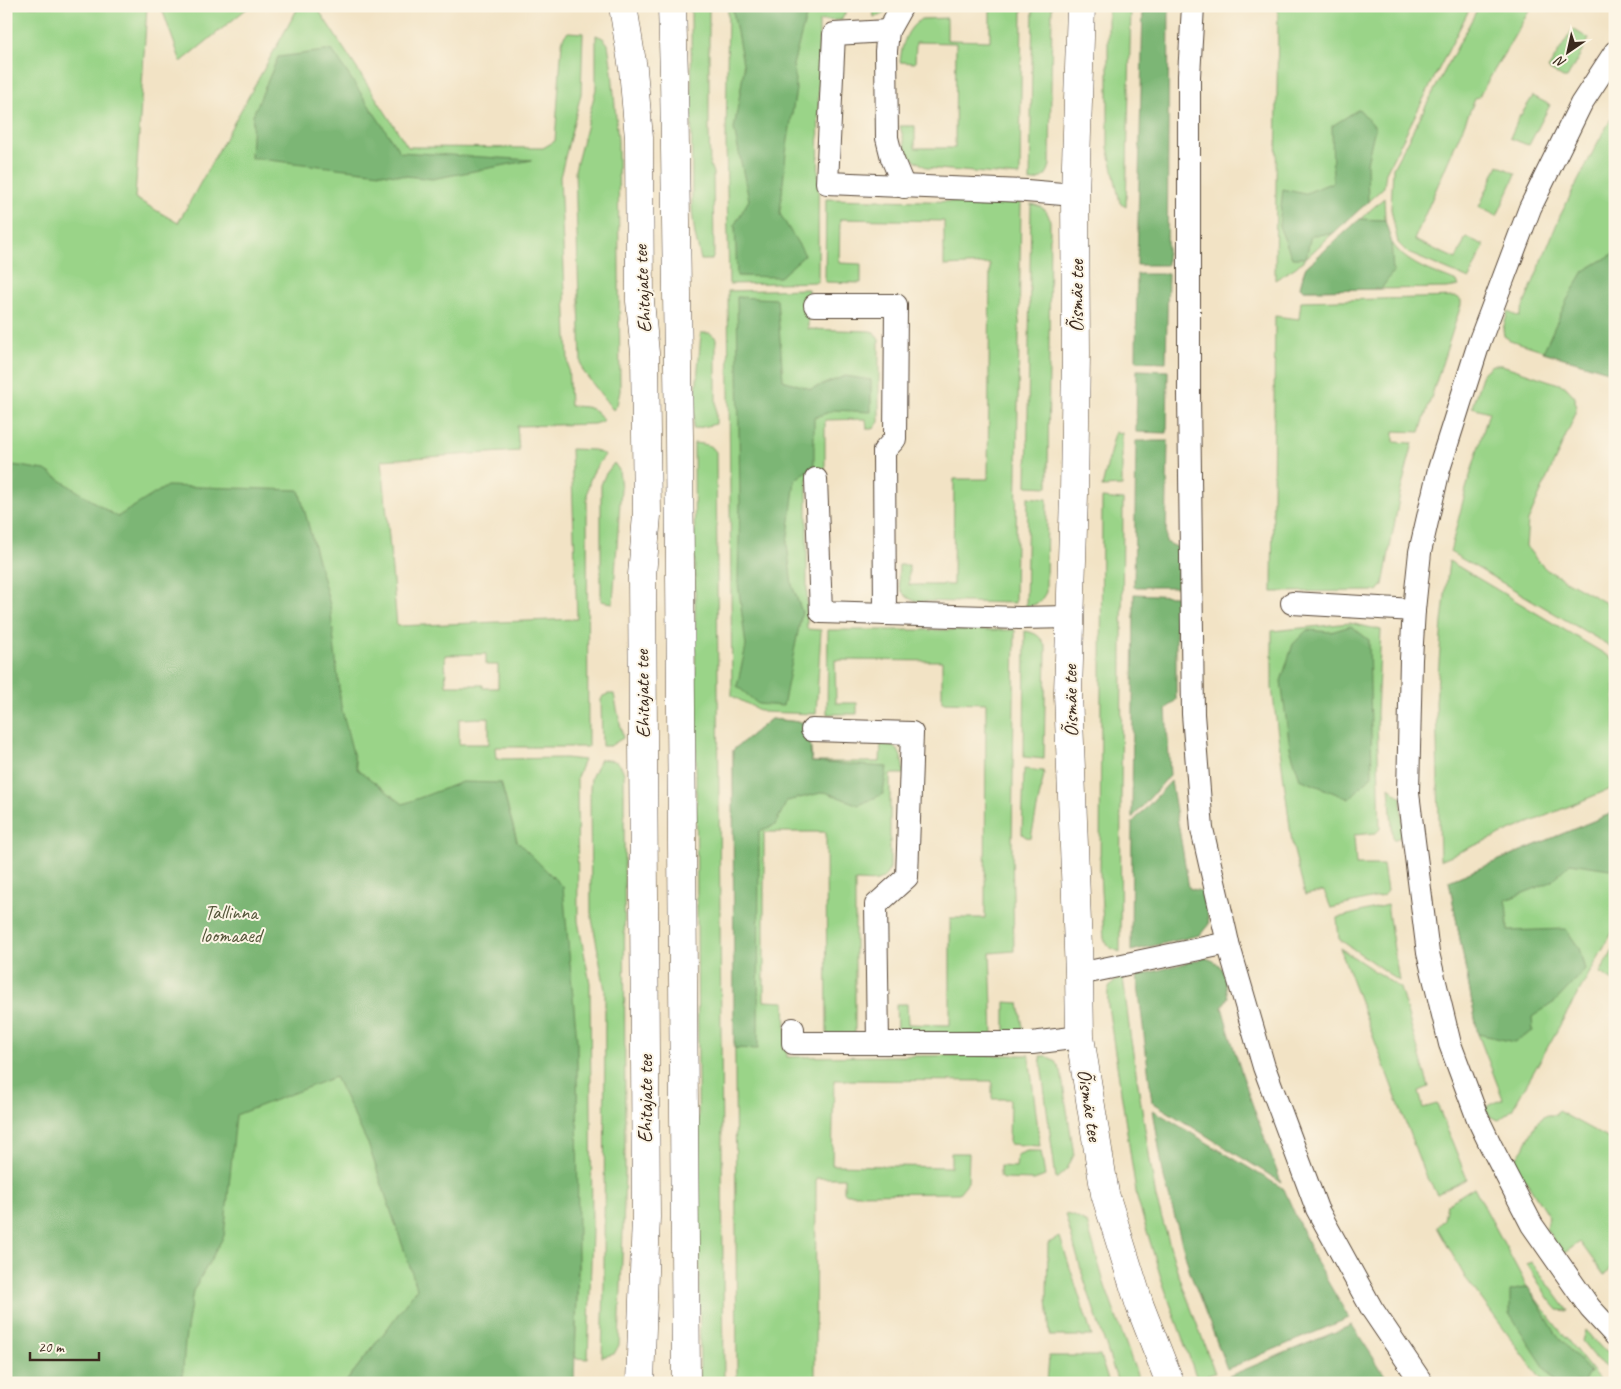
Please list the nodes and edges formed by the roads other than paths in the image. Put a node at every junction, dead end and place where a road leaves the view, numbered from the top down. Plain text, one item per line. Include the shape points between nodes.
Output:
1 (623, 6) edge
2 (672, 6) edge
3 (902, 6) edge
4 (1081, 6) edge
5 (1193, 6) edge
6 (888, 31) junction
7 (1615, 52) edge
8 (904, 187) junction
9 (1075, 195) junction
10 (815, 305) dead end
11 (816, 479) dead end
12 (1292, 603) dead end
13 (1414, 610) junction
14 (884, 614) junction
15 (1070, 617) junction
16 (812, 730) dead end
17 (1228, 943) junction
18 (1079, 974) junction
19 (793, 1029) dead end
20 (1080, 1038) junction
21 (878, 1042) junction
22 (1615, 1335) edge
23 (640, 1383) edge
24 (686, 1383) edge
25 (1170, 1383) edge
26 (1422, 1383) edge

1 - 23 main road, Ehitajate tee via 639,138 640,301 645,353 647,515 642,624 646,1216
2 - 24 main road, Ehitajate tee via 679,437
3 - 6 street
4 - 9 main road, Õismäe tee
5 - 17 street via 1189,76 1193,714 1202,829
6 - 8 street via 887,138
6 - 8 street via 834,34 827,183
7 - 13 street via 1581,104 1530,208 1485,325 1440,469 1420,552
8 - 9 street
9 - 15 main road, Õismäe tee via 1076,353
10 - 14 street via 896,305 895,439 884,451
11 - 14 street via 822,612
12 - 13 street
13 - 22 street via 1408,793 1428,953 1450,1044 1482,1128 1532,1225 1590,1308
14 - 15 street
15 - 18 main road, Õismäe tee via 1068,692
16 - 21 street via 912,733 907,877 876,905
17 - 18 street
17 - 26 street via 1264,1067 1317,1209 1372,1309
18 - 20 main road, Õismäe tee
19 - 21 street via 793,1043
20 - 21 street via 1032,1043
20 - 25 main road, Õismäe tee via 1105,1194 1140,1306

